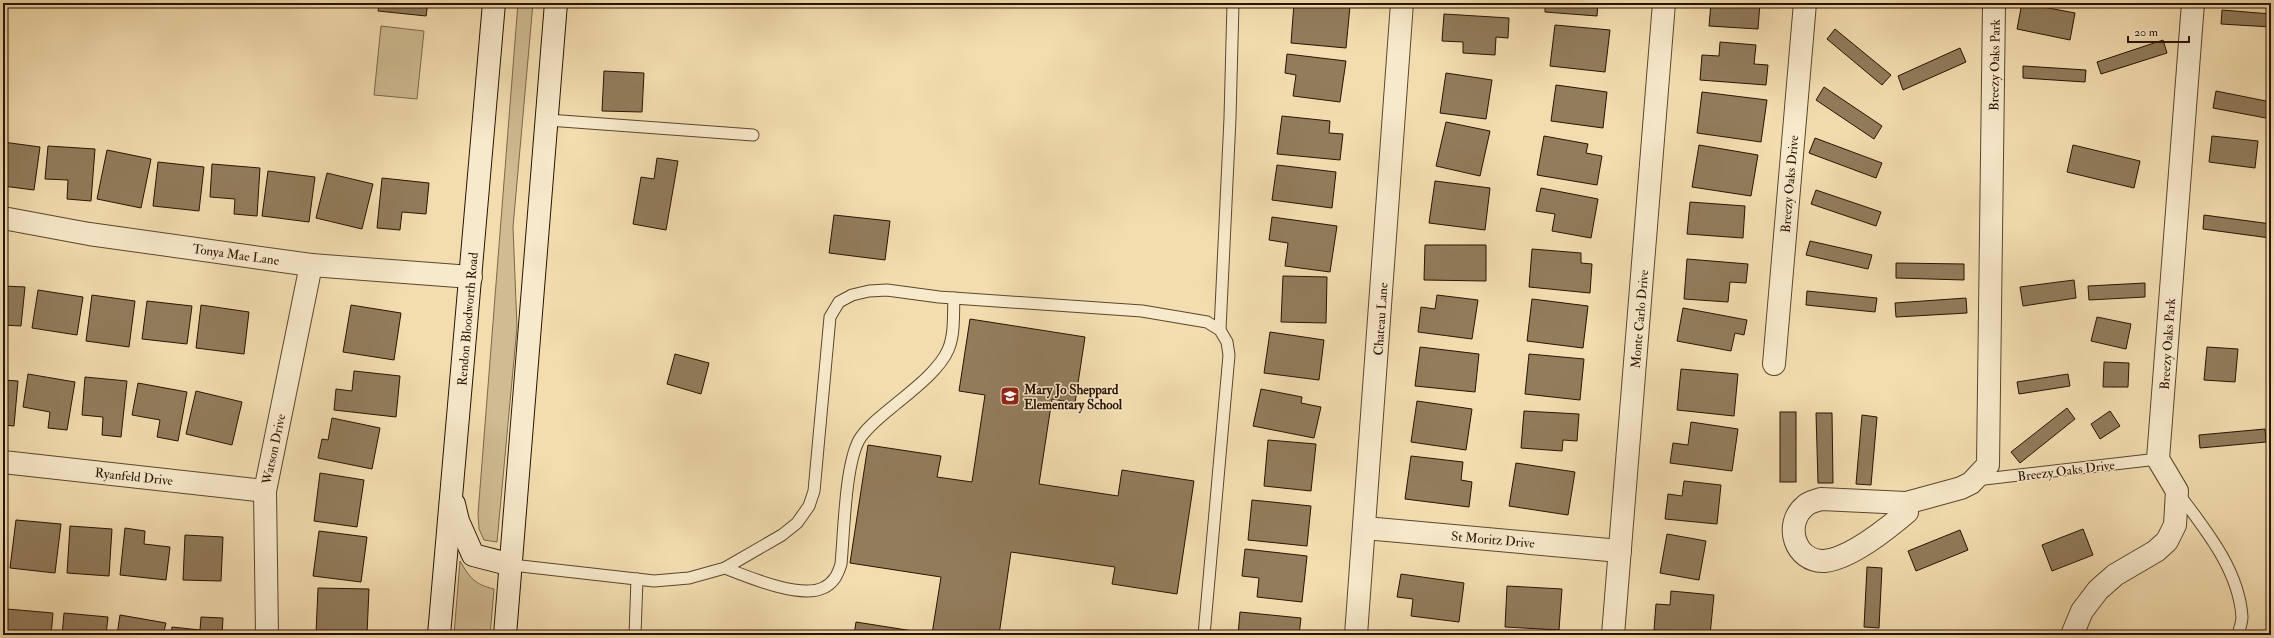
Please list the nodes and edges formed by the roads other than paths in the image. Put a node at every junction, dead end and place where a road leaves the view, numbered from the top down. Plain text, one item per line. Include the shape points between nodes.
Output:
1 (494, 3) edge
2 (556, 3) edge
3 (1233, 3) edge
4 (1402, 3) edge
5 (1664, 3) edge
6 (1805, 3) edge
7 (1994, 3) edge
8 (2193, 3) edge
9 (548, 120) junction
10 (753, 135) dead end
11 (3, 218) edge
12 (311, 265) junction
13 (471, 277) junction
14 (954, 298) junction
15 (1220, 330) junction
16 (1774, 364) dead end
17 (2158, 459) junction
18 (3, 462) edge
19 (1974, 481) junction
20 (265, 491) junction
21 (450, 491) junction
22 (2177, 492) junction
23 (1906, 503) junction
24 (1365, 528) junction
25 (1620, 551) junction
26 (512, 565) junction
27 (725, 568) junction
28 (637, 579) junction
29 (267, 635) edge
30 (439, 635) edge
31 (505, 635) edge
32 (635, 635) edge
33 (1204, 635) edge
34 (1356, 635) edge
35 (1613, 635) edge
36 (2072, 635) edge
37 (2238, 635) edge

1 - 13 street, Rendon Bloodworth Road
2 - 9 street
3 - 15 lane
4 - 24 street, Chateau Lane
5 - 25 street, Monte Carlo Drive
6 - 16 street, Breezy Oaks Drive
7 - 19 street, Breezy Oaks Park via 1988,465
8 - 17 street, Breezy Oaks Park
9 - 10 lane
9 - 26 street
11 - 12 street, Tonya Mae Lane via 89,234
12 - 13 street, Tonya Mae Lane
12 - 20 street, Watson Drive
13 - 21 street, Rendon Bloodworth Road
14 - 15 lane via 1142,311 1194,318 1208,322
14 - 27 lane via 869,290 839,302 830,318 814,491 809,506 797,523 782,535
14 - 27 lane via 952,335 942,361 913,390 876,420 859,440 850,472 841,564 832,582 816,591 781,588
15 - 33 lane via 1227,342 1229,355
17 - 19 lane, Breezy Oaks Drive
17 - 22 street
18 - 20 street, Ryanfeld Drive
19 - 23 street, Breezy Oaks Park via 1961,488
20 - 29 street, Watson Drive
21 - 26 street via 458,521 473,555
21 - 30 street, Rendon Bloodworth Road
22 - 36 street via 2176,524 2167,541 2156,551 2115,575 2098,590 2082,611
22 - 37 lane via 2207,532 2224,561 2236,590 2242,618
23 - 23 street, Breezy Oaks Park via 1907,512 1890,526 1838,557 1824,561 1806,557 1794,540 1795,519 1804,506 1821,499
24 - 25 street, St Moritz Drive
24 - 34 street, Chateau Lane
25 - 35 street, Monte Carlo Drive
26 - 28 lane
26 - 31 street
27 - 28 lane via 689,578 654,581
28 - 32 lane

